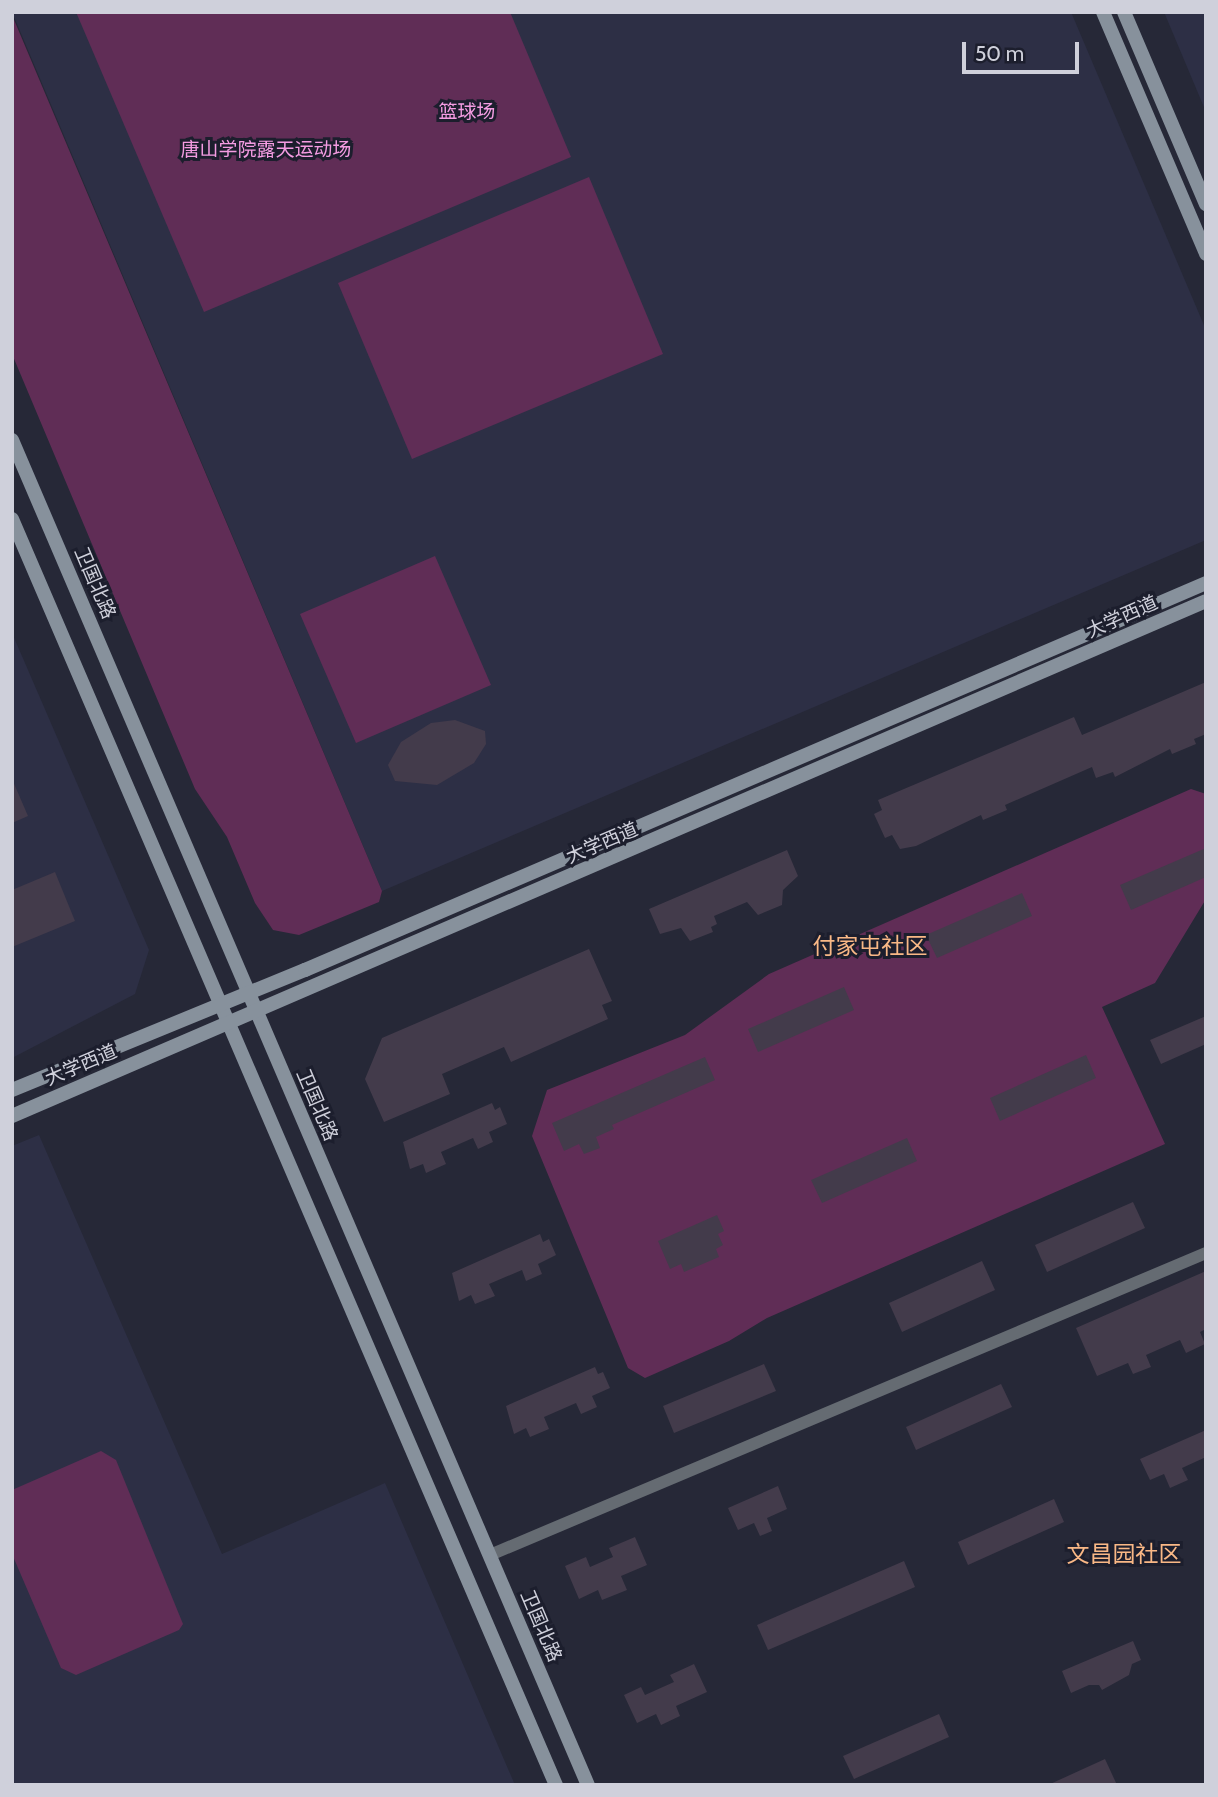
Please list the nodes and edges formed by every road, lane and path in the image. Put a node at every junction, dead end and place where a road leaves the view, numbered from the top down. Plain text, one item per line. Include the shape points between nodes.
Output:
1 (1104, 12) edge
2 (1124, 12) edge
3 (1206, 204) edge
4 (1206, 254) edge
5 (12, 440) edge
6 (12, 519) edge
7 (1206, 583) edge
8 (1206, 601) edge
9 (250, 992) junction
10 (221, 1003) junction
11 (258, 1013) junction
12 (230, 1024) junction
13 (12, 1090) edge
14 (12, 1116) edge
15 (1206, 1253) edge
16 (490, 1555) junction
17 (556, 1785) edge
18 (588, 1785) edge

1 - 4 main road
2 - 3 main road
5 - 9 main road, 卫国北路
6 - 10 main road
7 - 9 main road, 大学西道
8 - 11 main road, 大学西道
9 - 10 main road, 大学西道
9 - 11 main road, 卫国北路
10 - 12 main road
10 - 13 main road, 大学西道
11 - 12 main road, 大学西道
11 - 16 main road, 卫国北路
12 - 14 main road, 大学西道
12 - 17 main road
15 - 16 street
16 - 18 main road, 卫国北路

